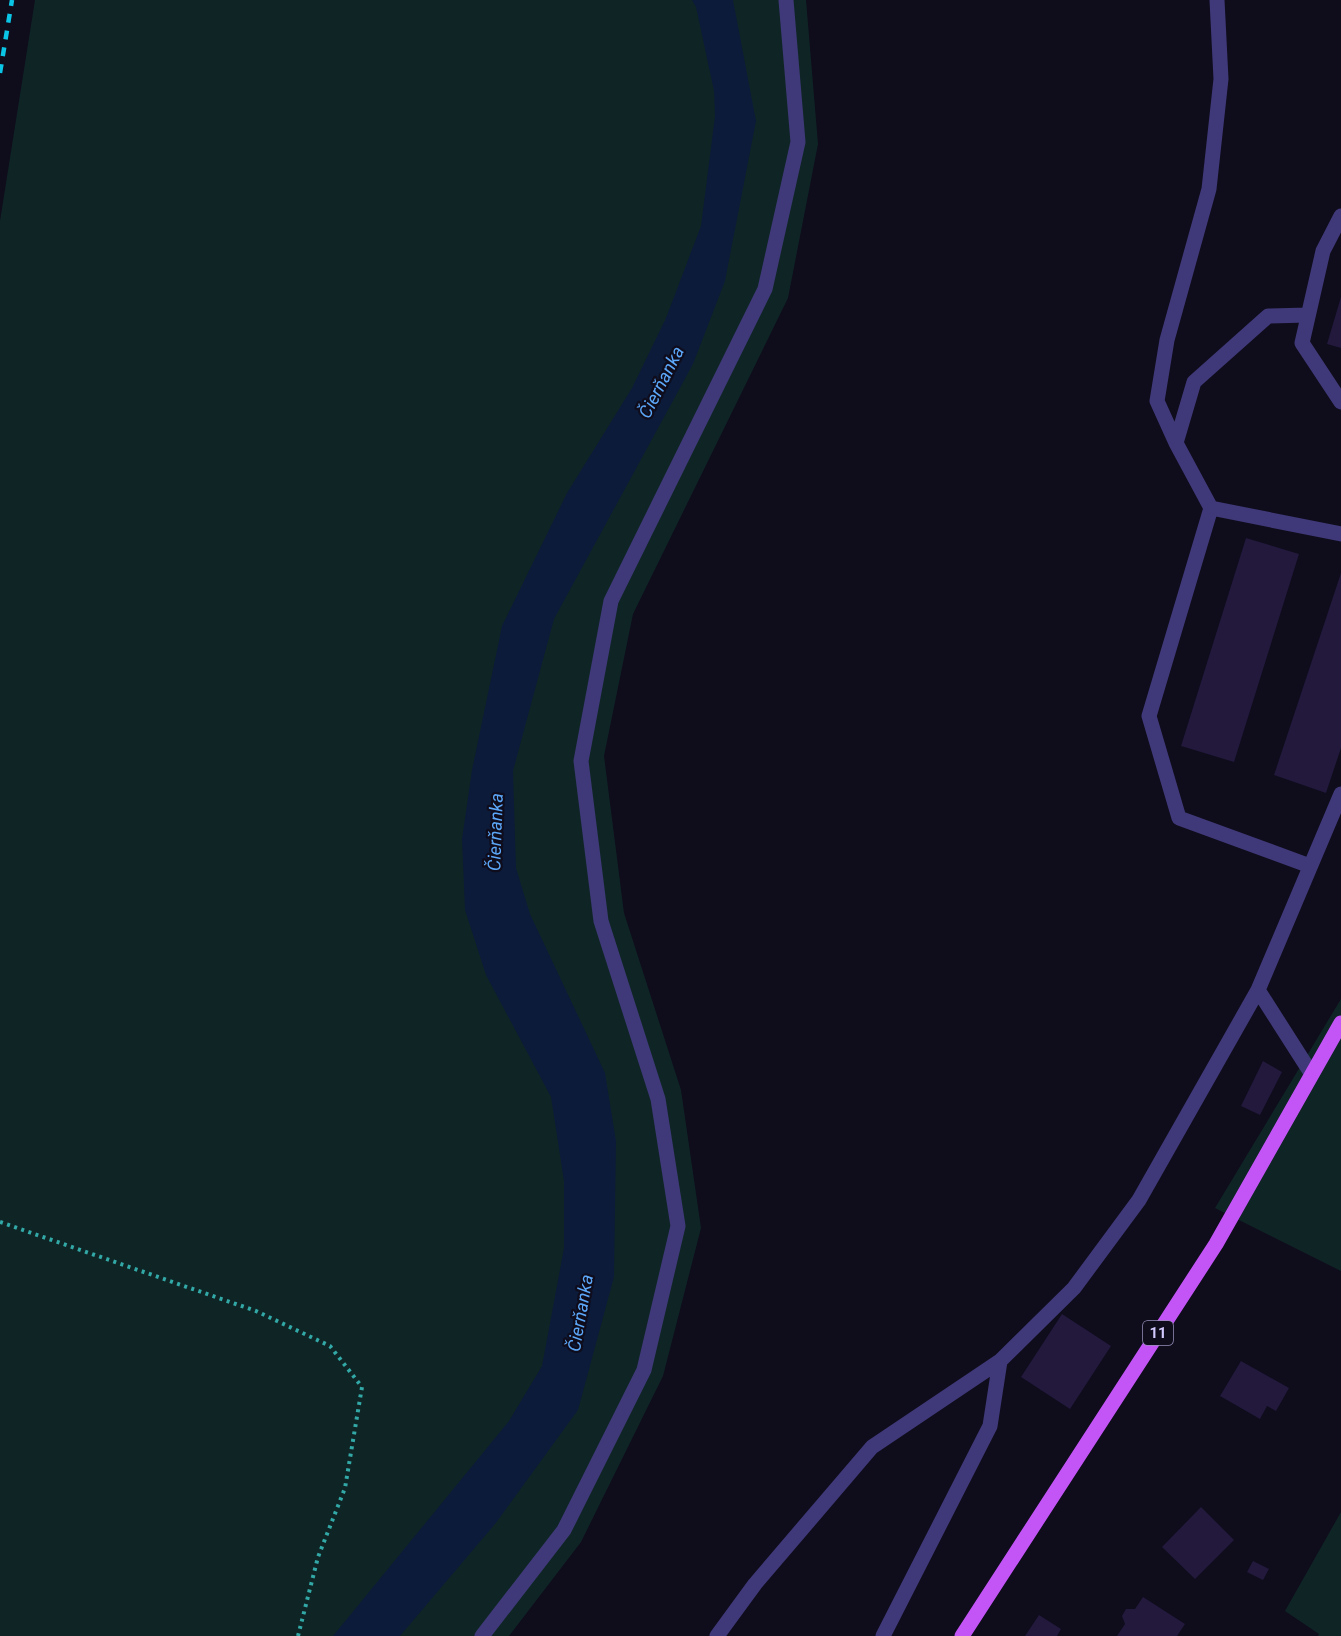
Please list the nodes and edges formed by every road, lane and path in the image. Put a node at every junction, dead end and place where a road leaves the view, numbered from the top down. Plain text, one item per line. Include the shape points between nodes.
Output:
1 (786, 0) edge
2 (1217, 0) edge
3 (1341, 216) edge
4 (1308, 315) junction
5 (1341, 402) edge
6 (1176, 443) junction
7 (1211, 508) junction
8 (1341, 534) edge
9 (1341, 794) edge
10 (1310, 866) junction
11 (1258, 990) junction
12 (1341, 1023) edge
13 (1311, 1073) junction
14 (0, 1222) edge
15 (1000, 1361) junction
16 (298, 1636) edge
17 (482, 1636) edge
18 (717, 1636) edge
19 (883, 1636) edge
20 (962, 1636) edge

1 - 17 lane via 798,142 765,289 611,601 581,761 601,921 658,1099 678,1226 644,1370 564,1530
2 - 6 lane via 1221,79 1209,189 1167,340 1157,401
3 - 4 lane via 1323,251
4 - 5 lane via 1302,343
4 - 6 lane via 1268,316 1194,382
6 - 7 lane
7 - 8 lane
7 - 10 lane via 1149,716 1179,818
9 - 10 lane
10 - 11 lane
11 - 13 lane
11 - 15 lane via 1139,1200 1074,1288
12 - 13 main road, 11
13 - 20 main road, 11 via 1216,1244
14 - 16 path via 256,1311 330,1346 362,1388 345,1488 318,1557
15 - 18 lane via 872,1447 755,1584
15 - 19 lane via 990,1426

